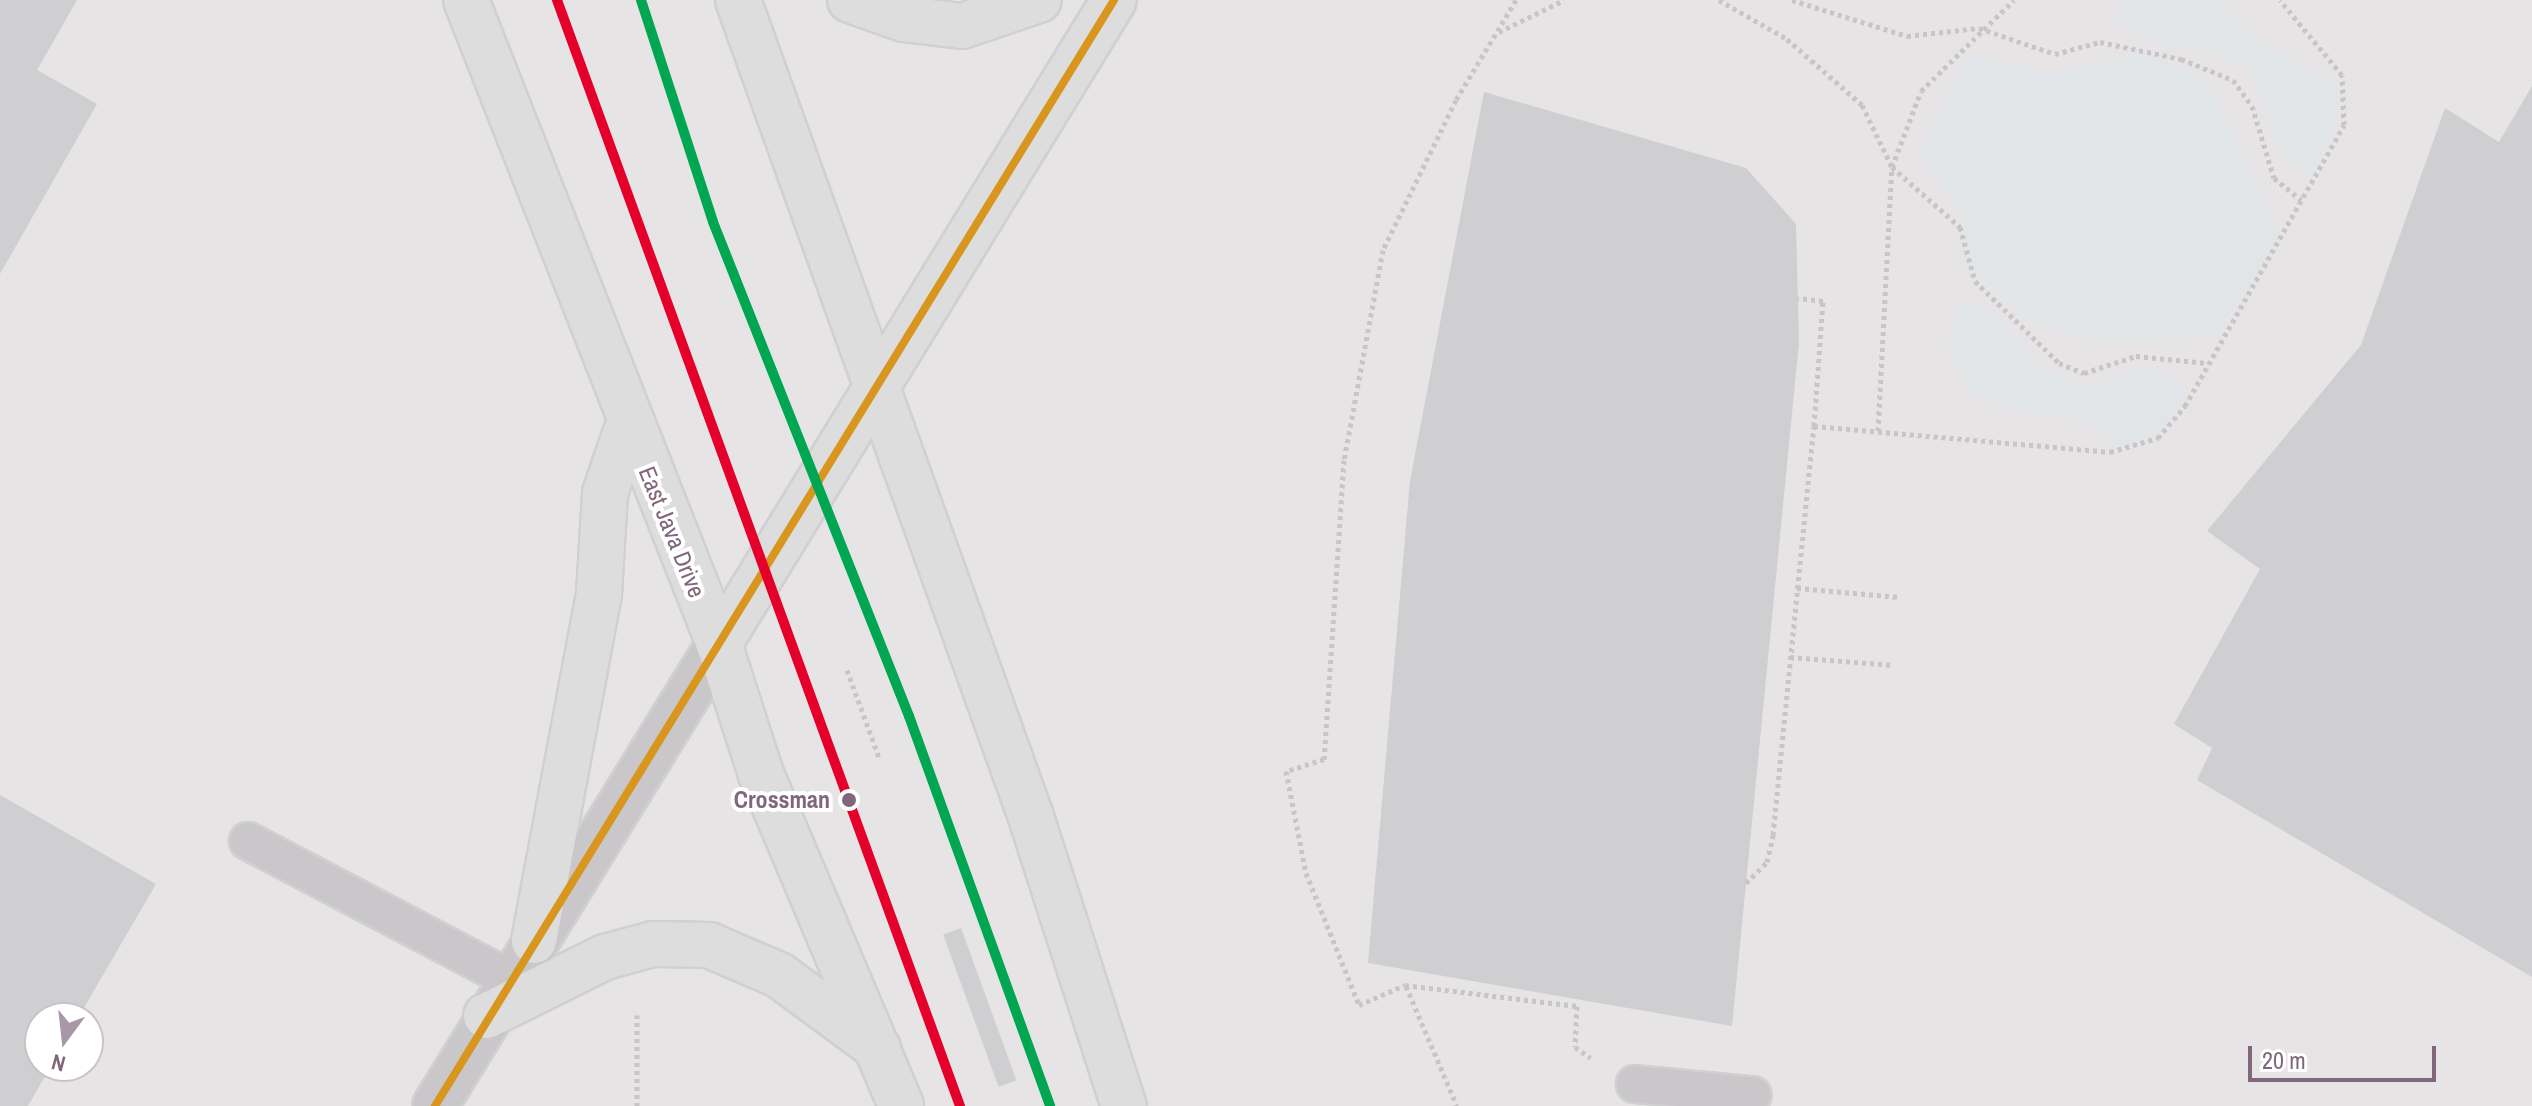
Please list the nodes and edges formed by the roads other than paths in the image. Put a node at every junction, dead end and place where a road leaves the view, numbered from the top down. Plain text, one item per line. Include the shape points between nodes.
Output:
1 (466, 0) edge
2 (738, 0) edge
3 (850, 0) edge
4 (1039, 0) edge
5 (1114, 0) edge
6 (871, 387) junction
7 (628, 426) junction
8 (719, 644) junction
9 (248, 841) dead end
10 (534, 941) junction
11 (510, 979) junction
12 (486, 1016) junction
13 (878, 1049) junction
14 (1635, 1084) road end
15 (1752, 1095) dead end
16 (435, 1106) edge
17 (901, 1106) edge
18 (1124, 1106) edge

1 - 7 main road, East Java Drive
2 - 6 main road
3 - 4 main road via 904,19 962,26
5 - 6 main road
6 - 8 main road
6 - 18 main road via 1031,817
7 - 8 main road, East Java Drive
7 - 10 main road via 605,493 599,594
8 - 10 street
8 - 13 main road, East Java Drive via 761,774
9 - 11 lane
10 - 11 street
11 - 12 street
12 - 13 main road via 605,957 653,944 709,945 779,975
12 - 16 street
13 - 17 main road, East Java Drive
14 - 15 lane

